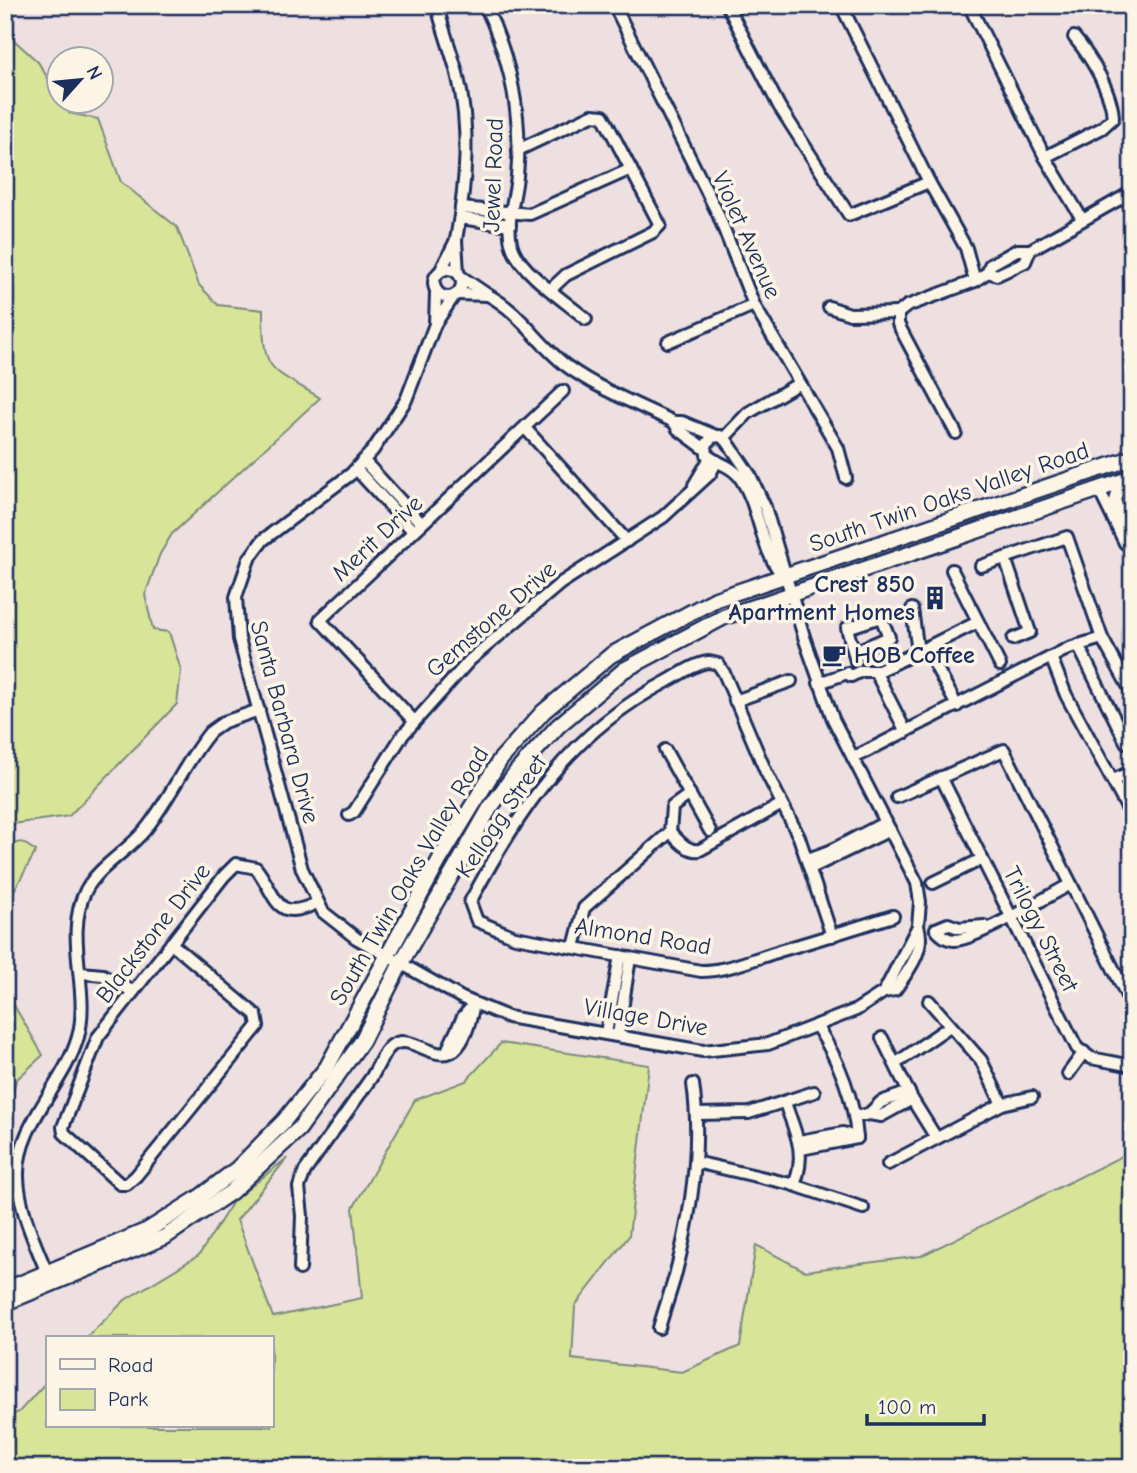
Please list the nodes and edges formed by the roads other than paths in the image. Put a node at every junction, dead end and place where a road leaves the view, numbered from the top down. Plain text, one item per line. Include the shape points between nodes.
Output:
1 (437, 5) edge
2 (485, 5) edge
3 (614, 5) edge
4 (727, 5) edge
5 (841, 5) edge
6 (969, 5) edge
7 (1074, 37) dead end
8 (518, 150) junction
9 (1045, 157) junction
10 (631, 169) junction
11 (929, 182) junction
12 (1132, 192) edge
13 (460, 213) junction
14 (1082, 219) junction
15 (510, 220) junction
16 (456, 240) junction
17 (1030, 250) junction
18 (1001, 259) junction
19 (441, 270) junction
20 (1006, 271) junction
21 (988, 272) junction
22 (459, 275) junction
23 (975, 281) junction
24 (551, 289) junction
25 (436, 292) junction
26 (455, 295) junction
27 (488, 295) junction
28 (754, 305) junction
29 (829, 307) dead end
30 (898, 313) junction
31 (586, 319) dead end
32 (435, 324) junction
33 (668, 342) dead end
34 (798, 384) junction
35 (563, 391) dead end
36 (674, 422) junction
37 (525, 428) junction
38 (956, 433) dead end
39 (724, 441) junction
40 (713, 457) junction
41 (1132, 461) edge
42 (360, 465) junction
43 (846, 478) dead end
44 (1126, 480) edge
45 (1099, 490) junction
46 (417, 527) junction
47 (1132, 536) edge
48 (627, 541) junction
49 (1132, 547) edge
50 (1005, 558) junction
51 (981, 566) dead end
52 (952, 570) dead end
53 (784, 577) junction
54 (791, 596) junction
55 (912, 609) dead end
56 (978, 622) junction
57 (1102, 638) junction
58 (1013, 639) dead end
59 (1078, 645) junction
60 (922, 650) junction
61 (1051, 657) junction
62 (1000, 664) dead end
63 (875, 671) junction
64 (818, 679) junction
65 (791, 681) dead end
66 (1132, 693) edge
67 (735, 701) junction
68 (957, 706) junction
69 (259, 710) junction
70 (414, 721) junction
71 (906, 732) junction
72 (1132, 745) edge
73 (665, 750) dead end
74 (853, 758) junction
75 (1132, 772) edge
76 (941, 777) junction
77 (1114, 780) junction
78 (690, 794) junction
79 (897, 797) dead end
80 (782, 804) junction
81 (349, 815) dead end
82 (1132, 817) edge
83 (888, 826) junction
84 (710, 831) dead end
85 (670, 832) junction
86 (982, 859) junction
87 (809, 864) junction
88 (933, 883) dead end
89 (1071, 884) junction
90 (317, 903) junction
91 (471, 912) joint
92 (1011, 915) junction
93 (893, 916) dead end
94 (918, 926) junction
95 (832, 936) junction
96 (171, 943) junction
97 (574, 947) junction
98 (387, 954) junction
99 (625, 957) junction
100 (401, 963) junction
101 (80, 973) junction
102 (132, 991) junction
103 (929, 1002) dead end
104 (474, 1003) junction
105 (1132, 1006) edge
106 (816, 1025) junction
107 (950, 1026) junction
108 (612, 1034) junction
109 (882, 1038) dead end
110 (1084, 1052) junction
111 (895, 1064) junction
112 (1132, 1066) edge
113 (1068, 1074) dead end
114 (693, 1084) dead end
115 (814, 1092) dead end
116 (910, 1096) junction
117 (1032, 1097) dead end
118 (785, 1103) junction
119 (1002, 1104) junction
120 (697, 1114) junction
121 (855, 1117) junction
122 (935, 1136) junction
123 (800, 1145) junction
124 (695, 1162) junction
125 (888, 1164) dead end
126 (794, 1185) junction
127 (863, 1208) dead end
128 (300, 1269) dead end
129 (49, 1278) junction
130 (5, 1290) edge
131 (5, 1303) edge
132 (659, 1328) dead end

1 - 13 street via 457,72 464,117 466,169
2 - 8 street, Jewel Road via 514,86
3 - 28 street, Violet Avenue via 718,215
4 - 11 street via 779,106 849,215
5 - 11 street
6 - 9 street
7 - 9 street via 1112,105 1113,118
8 - 10 street via 592,115 603,116
8 - 15 street, Jewel Road
9 - 14 street
10 - 15 street
10 - 24 street via 660,225 566,275
11 - 23 street via 966,248
12 - 14 street
13 - 15 street
13 - 16 street
14 - 17 street
15 - 24 street, Jewel Road via 514,251
16 - 19 street
16 - 22 street
17 - 18 street via 1017,250
17 - 20 street via 1025,262
18 - 20 street
18 - 21 street via 990,265
19 - 22 street
19 - 25 street via 434,280
20 - 21 street
21 - 23 street
22 - 26 street via 461,288
22 - 27 street, Village Drive
23 - 30 street
24 - 31 street, Jewel Road
25 - 26 street via 444,297
25 - 32 street, Santa Barbara Drive
26 - 27 street
26 - 32 street, Santa Barbara Drive
27 - 36 street, Village Drive via 522,318 567,366
28 - 33 street
28 - 34 street, Violet Avenue
29 - 30 street via 850,314
30 - 38 street via 898,324
32 - 42 street, Santa Barbara Drive via 406,400
34 - 39 street via 748,413
34 - 43 street, Violet Avenue via 838,448
35 - 37 street, Merit Drive
36 - 39 street, Village Drive
36 - 40 street, Village Drive
37 - 46 street, Merit Drive
37 - 48 street
39 - 40 street via 727,457
39 - 40 street via 707,442
39 - 53 street, Village Drive via 758,490
40 - 48 street, Gemstone Drive via 693,487 663,517
40 - 53 street, Village Drive via 737,474 745,486 774,566
41 - 45 main road via 1109,475
41 - 53 main road, South Twin Oaks Valley Road
42 - 46 street
42 - 69 street, Santa Barbara Drive via 263,540 240,579 236,625
44 - 45 main road, South Twin Oaks Valley Road
44 - 47 street via 1115,501
45 - 49 street via 1125,543
45 - 54 main road, South Twin Oaks Valley Road
46 - 70 street, Merit Drive via 320,620
48 - 70 street, Gemstone Drive via 525,612 470,660
50 - 51 street
50 - 57 street via 1067,537
50 - 58 street via 1030,632
52 - 56 street
53 - 54 street, Village Drive
53 - 98 main road, South Twin Oaks Valley Road via 716,599 634,640 543,712 500,760 475,798
54 - 64 street, Village Drive
54 - 100 main road, South Twin Oaks Valley Road via 724,617 650,654 603,686 558,726 490,808
55 - 60 street
56 - 60 street
56 - 62 street
57 - 59 street
57 - 66 street
59 - 61 street
59 - 72 street via 1126,742
60 - 63 street
60 - 68 street
61 - 68 street
61 - 77 street via 1066,695
63 - 64 street via 858,661
63 - 71 street
64 - 74 street, Village Drive
65 - 67 street
67 - 80 street
67 - 91 street, Kellogg Street via 718,664 703,662 649,691 583,738 542,784 493,857 470,902
68 - 71 street
69 - 90 street, Santa Barbara Drive via 302,869
69 - 101 street via 210,732 146,829 94,879 86,891 78,925
70 - 81 street, Gemstone Drive
71 - 74 street
73 - 78 street
74 - 83 street, Village Drive
75 - 77 street
76 - 79 street
76 - 86 street, Trilogy Street
76 - 89 street via 1003,750
77 - 82 street
78 - 84 street
78 - 85 street via 672,807
80 - 85 street via 700,850 684,846
80 - 87 street
83 - 87 street
83 - 94 street, Village Drive via 917,883
85 - 97 street via 584,908
86 - 88 street
86 - 92 street, Trilogy Street
87 - 95 street
89 - 92 street
89 - 105 street
90 - 96 street, Blackstone Drive via 286,912 256,868 236,864
90 - 98 street, Santa Barbara Drive via 344,930
91 - 97 street, Almond Road via 477,921 515,937
92 - 94 street via 960,933 948,924 936,929
92 - 110 street, Trilogy Street via 1077,1048
93 - 95 street, Almond Road
94 - 106 street, Village Drive via 923,939 895,990
95 - 99 street, Almond Road via 713,971
96 - 102 street, Blackstone Drive
96 - 102 street, Blackstone Drive via 259,1021 127,1184 120,1184 66,1137 63,1127 94,1043
97 - 99 street, Almond Road
98 - 100 street, Village Drive
98 - 129 main road, South Twin Oaks Valley Road via 327,1067 238,1168 148,1230
99 - 108 street
100 - 104 street, Village Drive
100 - 129 main road, South Twin Oaks Valley Road via 362,1041 307,1118 231,1192 164,1237
101 - 102 street via 103,975
101 - 129 street via 79,1035 66,1068 26,1138 18,1176 26,1216
103 - 107 street
104 - 108 street, Village Drive via 508,1017
104 - 128 street via 460,1036 461,1046 446,1053 398,1042 390,1046 305,1171 299,1188
106 - 108 street, Village Drive via 768,1044 736,1050 703,1051
106 - 121 street via 832,1049
107 - 111 street
107 - 119 street via 981,1060
109 - 111 street
110 - 112 street via 1091,1058
110 - 113 street
111 - 116 street
114 - 120 street
115 - 118 street
116 - 121 street via 892,1105 881,1102 869,1114
116 - 122 street
117 - 119 street
118 - 120 street via 749,1113
118 - 123 street
119 - 122 street
120 - 124 street
121 - 123 street via 857,1138
122 - 125 street
123 - 126 street via 802,1166
124 - 126 street
124 - 132 street via 675,1276
126 - 127 street
129 - 130 main road, South Twin Oaks Valley Road
129 - 131 main road, South Twin Oaks Valley Road

